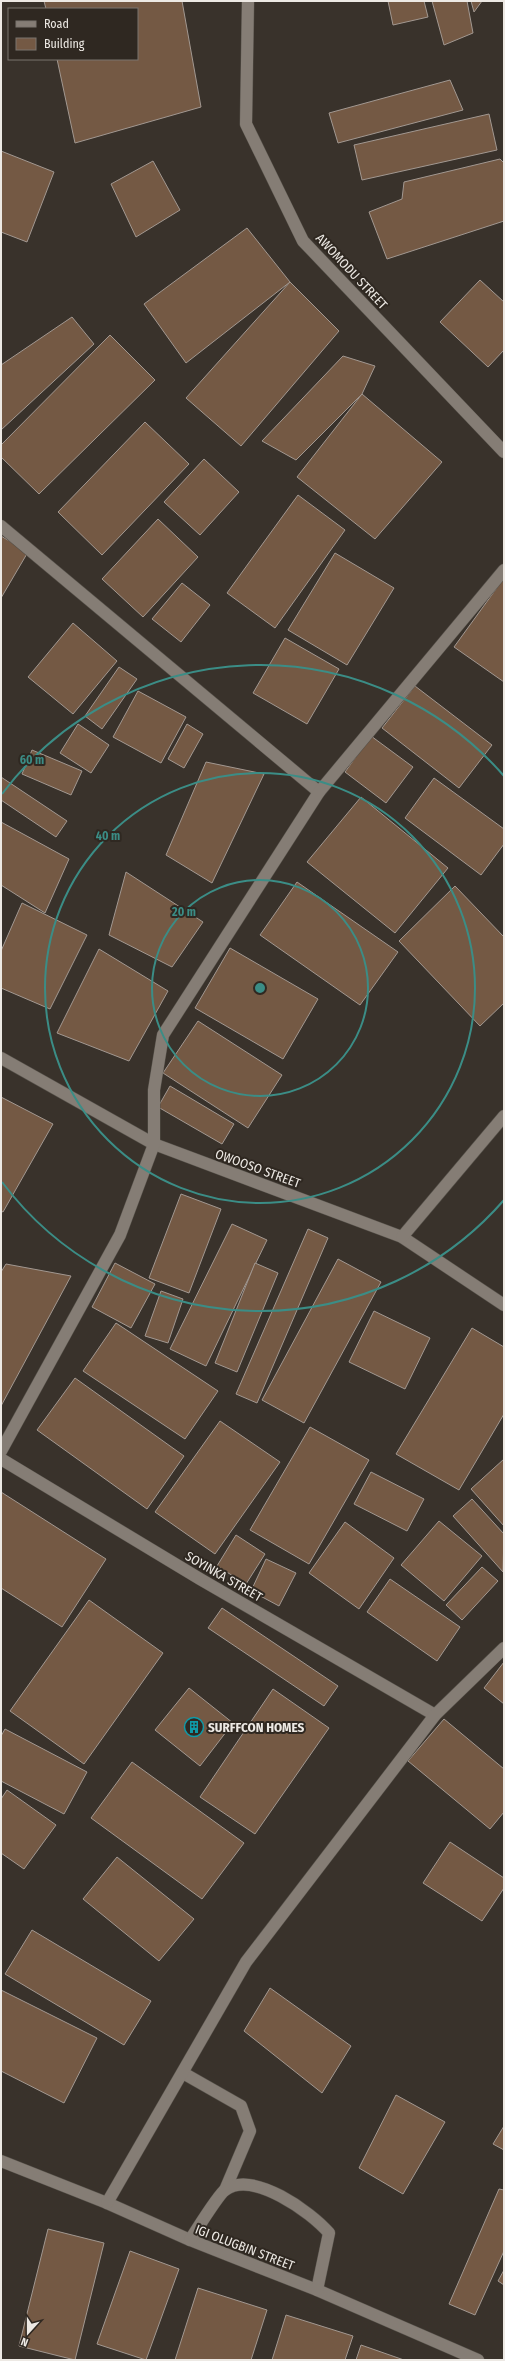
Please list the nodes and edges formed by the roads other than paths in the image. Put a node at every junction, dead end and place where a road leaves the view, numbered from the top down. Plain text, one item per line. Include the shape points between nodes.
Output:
1 (248, 1) edge
2 (504, 452) edge
3 (1, 526) edge
4 (504, 570) edge
5 (318, 792) junction
6 (1, 1058) edge
7 (504, 1116) edge
8 (154, 1144) junction
9 (402, 1237) junction
10 (504, 1305) edge
11 (1, 1451) edge
12 (1, 1459) edge
13 (504, 1648) edge
14 (435, 1715) junction
15 (183, 2073) junction
16 (1, 2161) edge
17 (225, 2190) junction
18 (107, 2203) junction
19 (190, 2240) junction
20 (317, 2290) junction
21 (478, 2360) edge

1 - 2 street, AWOMODU STREET via 246,124 304,241
3 - 5 street
4 - 5 street
5 - 8 street via 163,1035 154,1090
6 - 8 street, OWOOSO STREET
7 - 9 street
8 - 9 street, OWOOSO STREET
8 - 11 street via 120,1235
9 - 10 street, OWOOSO STREET
12 - 14 street, SOYINKA STREET via 200,1579
13 - 14 street
14 - 15 street via 246,1962
15 - 17 street via 241,2106 250,2132
15 - 18 street
16 - 18 street, IGI OLUGBIN STREET
17 - 19 street
17 - 20 street via 240,2185 262,2187 317,2218 329,2233
18 - 19 street, IGI OLUGBIN STREET
19 - 20 street, IGI OLUGBIN STREET
20 - 21 street, IGI OLUGBIN STREET

